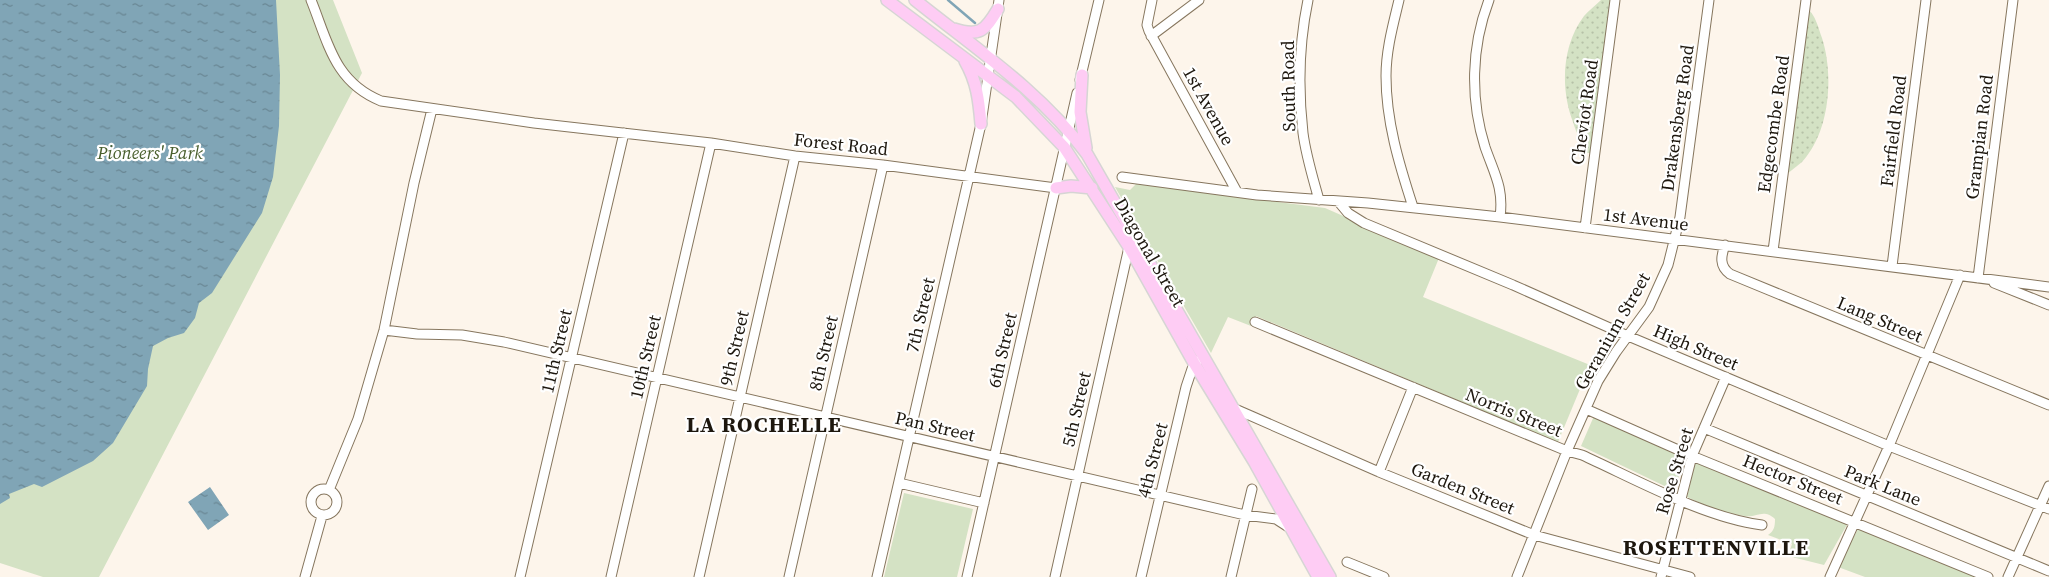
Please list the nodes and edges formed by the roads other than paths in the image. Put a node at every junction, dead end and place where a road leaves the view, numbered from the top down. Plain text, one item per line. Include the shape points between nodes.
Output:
1 (312, 0) edge
2 (887, 0) edge
3 (915, 0) edge
4 (1098, 0) edge
5 (1152, 0) edge
6 (1199, 0) edge
7 (1308, 0) edge
8 (1398, 0) edge
9 (1489, 0) edge
10 (1615, 0) edge
11 (1709, 0) edge
12 (1806, 0) edge
13 (1926, 0) edge
14 (2013, 0) edge
15 (998, 5) edge
16 (950, 28) junction
17 (1151, 36) junction
18 (961, 56) junction
19 (990, 60) junction
20 (1082, 75) junction
21 (988, 76) junction
22 (432, 109) junction
23 (981, 124) junction
24 (1068, 130) junction
25 (624, 133) junction
26 (711, 144) junction
27 (1064, 147) junction
28 (1087, 154) junction
29 (795, 156) junction
30 (883, 165) junction
31 (969, 176) junction
32 (1122, 177) dead end
33 (1056, 188) junction
34 (1092, 188) junction
35 (1237, 192) junction
36 (1319, 200) junction
37 (1338, 201) junction
38 (1413, 207) junction
39 (1500, 217) junction
40 (1585, 228) junction
41 (1675, 240) junction
42 (1725, 245) junction
43 (1129, 247) junction
44 (1773, 251) junction
45 (1892, 266) junction
46 (1960, 275) junction
47 (1980, 278) junction
48 (2049, 287) edge
49 (2049, 306) edge
50 (1255, 322) dead end
51 (384, 330) junction
52 (1628, 336) junction
53 (1927, 356) junction
54 (572, 357) junction
55 (1199, 359) junction
56 (657, 377) junction
57 (1726, 377) junction
58 (1413, 387) junction
59 (740, 397) junction
60 (2049, 405) edge
61 (1233, 408) junction
62 (1586, 409) junction
63 (825, 417) junction
64 (1704, 428) junction
65 (909, 436) junction
66 (1889, 446) junction
67 (1567, 451) junction
68 (994, 456) junction
69 (1692, 456) junction
70 (1379, 472) junction
71 (1078, 476) junction
72 (899, 483) junction
73 (2049, 486) edge
74 (1252, 489) dead end
75 (329, 490) junction
76 (1160, 495) junction
77 (1867, 496) junction
78 (1682, 500) junction
79 (984, 503) junction
80 (2045, 508) edge
81 (1245, 515) junction
82 (322, 516) junction
83 (1855, 522) junction
84 (1762, 525) dead end
85 (1290, 528) junction
86 (1534, 534) junction
87 (2017, 558) junction
88 (1347, 562) dead end
89 (2049, 571) edge
90 (1662, 574) edge
91 (305, 577) edge
92 (520, 577) edge
93 (611, 577) edge
94 (699, 577) edge
95 (788, 577) edge
96 (877, 577) edge
97 (967, 577) edge
98 (1055, 577) edge
99 (1142, 577) edge
100 (1231, 577) edge
101 (1318, 577) edge
102 (1330, 577) edge
103 (1384, 577) edge
104 (1517, 577) edge
105 (1690, 577) edge
106 (1830, 577) edge
107 (1988, 577) edge
108 (2008, 577) edge

1 - 22 street, Forest Road via 332,54 360,92 381,101
2 - 18 main road, Diagonal Street
3 - 16 main road, Diagonal Street
4 - 20 street, 6th Street
5 - 17 street via 1147,25
6 - 17 street
7 - 36 street, South Road via 1300,90 1303,134
8 - 38 street via 1388,48 1387,86 1394,142
9 - 39 street via 1480,26 1474,78 1476,112 1502,193
10 - 40 street, Cheviot Road
11 - 41 street, Drakensberg Road
12 - 44 street, Edgecombe Road
13 - 45 street, Fairfield Road
14 - 47 street, Grampian Road
15 - 16 main road via 990,22 981,31 969,33
15 - 19 street, 7th Street
16 - 19 main road, Diagonal Street
17 - 35 street, 1st Avenue
18 - 21 main road, Diagonal Street
18 - 23 main road via 978,89
19 - 21 street, 7th Street
19 - 24 main road, Diagonal Street via 1030,91
20 - 24 street, 6th Street
20 - 28 main road via 1080,112
21 - 23 street, 7th Street
21 - 27 main road, Diagonal Street via 1016,97
22 - 25 street, Forest Road
22 - 51 street
23 - 31 street, 7th Street
24 - 27 street, 6th Street
24 - 28 main road, Diagonal Street
25 - 26 street, Forest Road
25 - 54 street, 11th Street
26 - 29 street, Forest Road
26 - 56 street, 10th Street
27 - 33 street, 6th Street
27 - 34 main road, Diagonal Street
28 - 55 main road, Diagonal Street
29 - 30 street, Forest Road
29 - 59 street, 9th Street
30 - 31 street, Forest Road
30 - 63 street, 8th Street
31 - 33 street, Forest Road
31 - 65 street, 7th Street
32 - 35 street, 1st Avenue
33 - 34 main road
33 - 68 street, 6th Street
34 - 43 main road, Diagonal Street
35 - 36 street, 1st Avenue
36 - 37 street, 1st Avenue
37 - 38 street, 1st Avenue
37 - 52 street, High Street via 1364,224
38 - 39 street, 1st Avenue
39 - 40 street, 1st Avenue
40 - 41 street, 1st Avenue
41 - 42 street, 1st Avenue
41 - 52 street, Geranium Street via 1659,286
42 - 44 street, 1st Avenue
42 - 53 street, Lang Street via 1722,263 1730,274
43 - 55 main road, Diagonal Street
43 - 71 street, 5th Street
44 - 45 street, 1st Avenue
45 - 46 street, 1st Avenue
46 - 47 street, 1st Avenue
46 - 53 street
47 - 48 street, 1st Avenue
47 - 49 street
50 - 58 street, Norris Street
51 - 54 street, Pan Street via 462,335
51 - 75 street via 358,419
52 - 57 street, High Street
52 - 62 street, Geranium Street via 1602,374
53 - 60 street, Lang Street
53 - 66 street
54 - 56 street, Pan Street
54 - 92 street, 11th Street
55 - 61 main road, Diagonal Street
55 - 76 street, 4th Street via 1188,381
55 - 85 main road, Diagonal Street
56 - 59 street, Pan Street
56 - 93 street, 10th Street
57 - 64 street, Rose Street
57 - 66 street, High Street
58 - 67 street, Norris Street
58 - 70 street
59 - 63 street, Pan Street
59 - 94 street, 9th Street
61 - 70 street, Garden Street
61 - 102 main road, Diagonal Street
62 - 67 street, Geranium Street
62 - 69 street, Hector Street
63 - 65 street, Pan Street
63 - 95 street, 8th Street
64 - 69 street, Rose Street
64 - 77 street, Park Lane
65 - 68 street, Pan Street
65 - 72 street, 7th Street
66 - 77 street
66 - 80 street, High Street
67 - 78 street, Norris Street
67 - 86 street, Geranium Street
68 - 71 street, Pan Street
68 - 79 street, 6th Street
69 - 78 street, Rose Street
69 - 83 street, Hector Street
70 - 86 street, Garden Street
71 - 76 street, Pan Street
71 - 98 street, 5th Street
72 - 79 street
72 - 96 street, 7th Street
73 - 80 street
74 - 81 street
75 - 82 street via 335,494 337,506 330,514
75 - 82 street via 318,490 311,499 313,510
76 - 81 street, Pan Street
76 - 99 street, 4th Street
77 - 83 street
77 - 87 street, Park Lane
78 - 84 street, Norris Street via 1740,521
78 - 90 street, Rose Street
79 - 97 street, 6th Street
80 - 87 street
81 - 85 street, Pan Street via 1276,519
81 - 100 street
82 - 91 street
83 - 106 street
83 - 107 street, Hector Street
85 - 101 main road, Diagonal Street
86 - 90 street, Garden Street
86 - 104 street, Geranium Street
87 - 89 street, Park Lane
87 - 108 street
88 - 103 street
90 - 105 street, Garden Street

